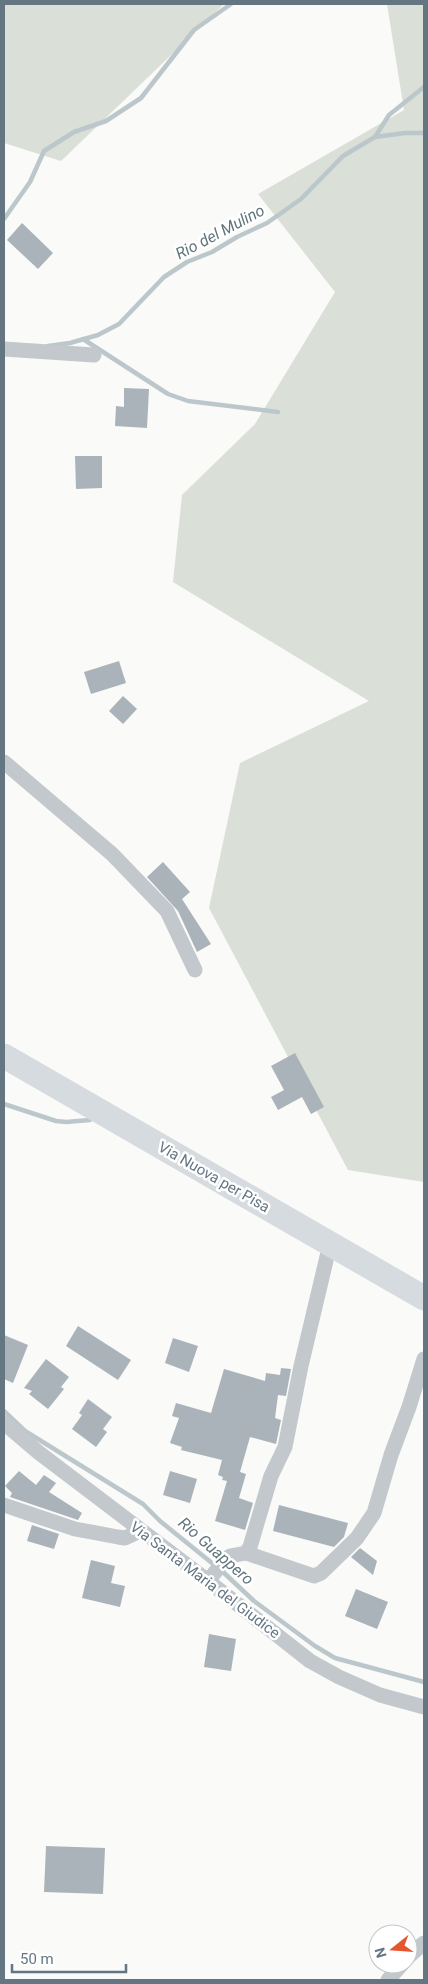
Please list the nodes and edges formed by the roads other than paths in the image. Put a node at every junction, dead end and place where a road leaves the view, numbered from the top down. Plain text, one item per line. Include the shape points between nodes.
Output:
1 (4, 349) edge
2 (94, 355) dead end
3 (4, 762) edge
4 (195, 970) dead end
5 (4, 1056) edge
6 (330, 1244) junction
7 (424, 1298) edge
8 (424, 1359) edge
9 (4, 1423) edge
10 (4, 1505) edge
11 (140, 1531) junction
12 (246, 1553) junction
13 (210, 1578) junction
14 (424, 1707) edge

1 - 2 street
3 - 4 street via 112,854 167,911
5 - 6 main road, Via Nuova per Pisa
6 - 7 main road, Via Nuova per Pisa
6 - 12 street via 285,1448 271,1476
8 - 12 street via 374,1513 358,1538 314,1576
9 - 11 street, Via Santa Maria del Giudice
10 - 11 street via 75,1529 125,1538
11 - 13 street, Via Santa Maria del Giudice
12 - 13 street via 224,1560
13 - 14 street, Via Santa Maria del Giudice via 310,1661 339,1678 380,1695

